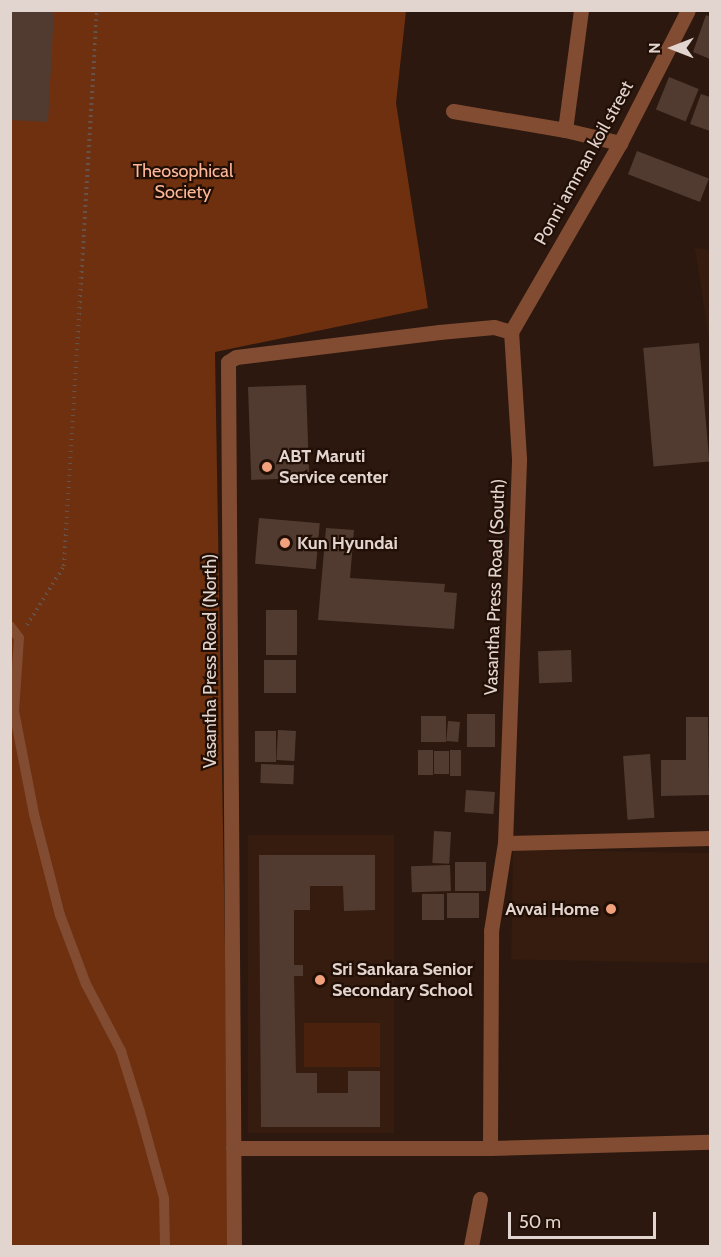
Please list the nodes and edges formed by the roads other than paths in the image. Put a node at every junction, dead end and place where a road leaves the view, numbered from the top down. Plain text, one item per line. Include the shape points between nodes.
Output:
1 (581, 10) edge
2 (688, 10) edge
3 (453, 111) dead end
4 (564, 130) junction
5 (620, 143) junction
6 (511, 332) junction
7 (10, 626) edge
8 (711, 838) edge
9 (505, 843) junction
10 (711, 1142) edge
11 (233, 1148) junction
12 (490, 1148) junction
13 (480, 1199) dead end
14 (165, 1246) edge
15 (234, 1246) edge
16 (471, 1246) edge

1 - 4 street
2 - 5 street, Ponni amman koil street
3 - 4 street
4 - 5 street
5 - 6 street, Ponni amman koil street
6 - 9 street, Vasantha Press Road (South) via 519,458
6 - 11 street, Vasantha Press Road (North) via 494,327 461,330 236,357 228,362
7 - 14 lane via 19,638 14,711 34,814 60,915 86,984 121,1051 140,1112 164,1198
8 - 9 street
9 - 12 street, Vasantha Press Road (South) via 491,931
10 - 12 street
11 - 12 street
11 - 15 street, Vasantha Press Road (North)
13 - 16 street

